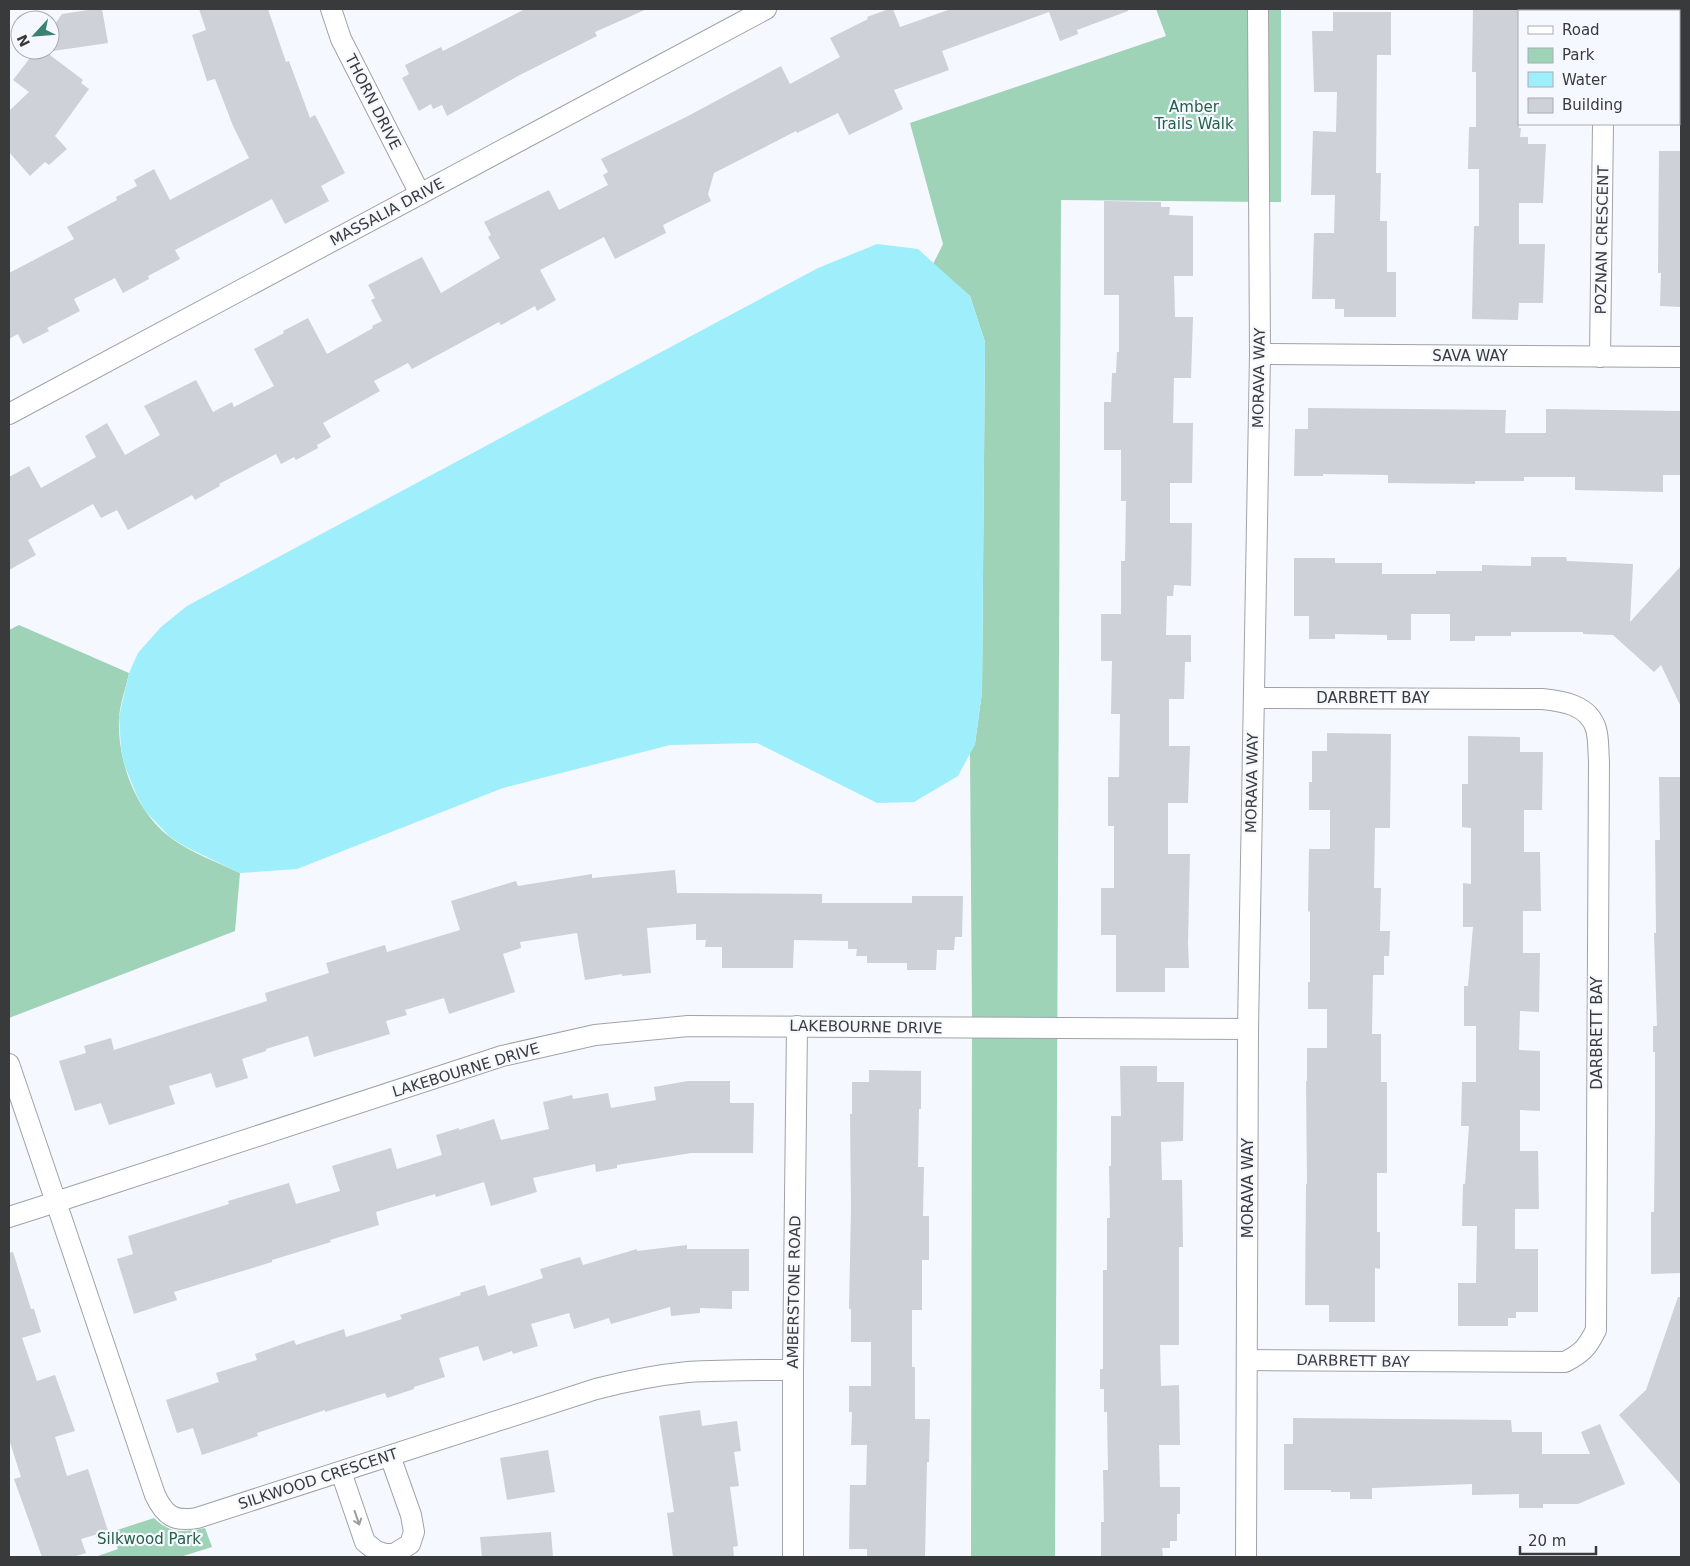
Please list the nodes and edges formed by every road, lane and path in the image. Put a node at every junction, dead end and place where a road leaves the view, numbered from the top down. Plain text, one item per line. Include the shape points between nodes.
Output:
1 (331, 9) edge
2 (766, 9) edge
3 (1258, 9) edge
4 (1603, 125) edge
5 (420, 194) junction
6 (1260, 354) junction
7 (1600, 356) junction
8 (1681, 357) edge
9 (9, 414) edge
10 (1254, 698) junction
11 (797, 1026) junction
12 (1248, 1029) junction
13 (9, 1064) edge
14 (56, 1202) junction
15 (9, 1217) edge
16 (1248, 1360) junction
17 (793, 1370) junction
18 (390, 1456) junction
19 (341, 1472) junction
20 (793, 1557) edge
21 (1246, 1557) edge

1 - 5 street, THORN DRIVE via 340,39
2 - 5 street, MASSALIA DRIVE
3 - 6 street, MORAVA WAY
4 - 7 street, POZNAN CRESCENT
5 - 9 street, MASSALIA DRIVE
6 - 7 street, SAVA WAY
6 - 10 street, MORAVA WAY
7 - 8 street, SAVA WAY
10 - 12 street, MORAVA WAY
10 - 16 street, DARBRETT BAY via 1542,699 1566,702 1586,712 1596,729 1599,771 1596,1330 1588,1346 1565,1362
11 - 12 street, LAKEBOURNE DRIVE
11 - 14 street, LAKEBOURNE DRIVE via 688,1026 614,1033 502,1056
11 - 17 street, AMBERSTONE ROAD
12 - 16 street, MORAVA WAY
13 - 14 street
14 - 15 street, LAKEBOURNE DRIVE
14 - 19 street, SILKWOOD CRESCENT via 155,1495 165,1512 181,1520 197,1518
16 - 21 street, MORAVA WAY
17 - 18 street, SILKWOOD CRESCENT via 688,1372 631,1380
17 - 20 street, AMBERSTONE ROAD
18 - 19 street, SILKWOOD CRESCENT
19 -> 18 street via 365,1542 376,1551 394,1554 410,1544 414,1532

